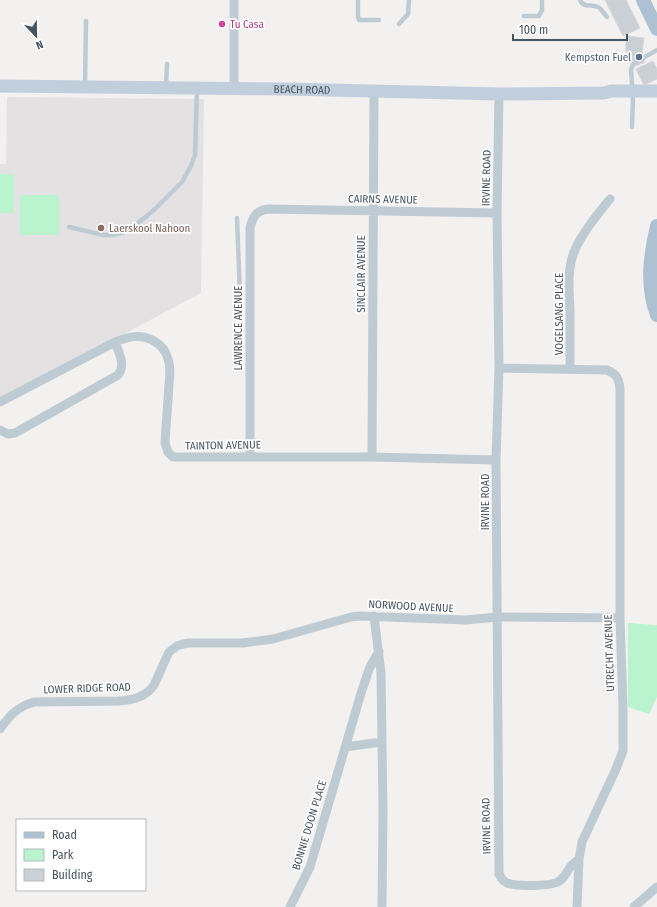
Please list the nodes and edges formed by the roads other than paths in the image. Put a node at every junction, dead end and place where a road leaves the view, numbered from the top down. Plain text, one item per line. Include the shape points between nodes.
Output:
1 (234, 0) edge
2 (358, 0) edge
3 (409, 0) edge
4 (542, 0) edge
5 (580, 0) edge
6 (643, 0) edge
7 (524, 16) dead end
8 (606, 17) dead end
9 (379, 20) dead end
10 (86, 21) dead end
11 (399, 24) dead end
12 (657, 29) edge
13 (657, 50) edge
14 (167, 64) dead end
15 (0, 86) edge
16 (85, 87) junction
17 (166, 88) junction
18 (197, 88) junction
19 (234, 89) junction
20 (657, 91) edge
21 (374, 92) junction
22 (499, 94) junction
23 (633, 94) junction
24 (657, 97) edge
25 (632, 127) dead end
26 (610, 199) dead end
27 (268, 209) joint
28 (373, 211) junction
29 (497, 212) junction
30 (237, 218) dead end
31 (657, 226) edge
32 (69, 227) dead end
33 (238, 246) junction
34 (250, 246) junction
35 (240, 296) dead end
36 (657, 315) edge
37 (115, 342) junction
38 (499, 368) junction
39 (570, 369) junction
40 (0, 402) edge
41 (0, 430) edge
42 (250, 457) junction
43 (372, 457) junction
44 (496, 460) junction
45 (374, 616) junction
46 (497, 617) junction
47 (620, 618) junction
48 (205, 643) joint
49 (379, 651) junction
50 (0, 729) edge
51 (382, 742) junction
52 (345, 747) junction
53 (579, 859) junction
54 (657, 887) edge
55 (290, 907) edge
56 (382, 907) edge
57 (577, 907) edge
58 (634, 907) edge

1 - 19 street
2 - 9 lane via 359,20
3 - 11 lane via 408,14
4 - 7 lane via 539,16
5 - 8 lane via 584,5 596,6
6 - 12 main road
10 - 16 lane
13 - 23 lane via 633,64
14 - 17 lane
15 - 16 street, BEACH ROAD
16 - 17 street, BEACH ROAD
17 - 18 street, BEACH ROAD
18 - 19 street, BEACH ROAD
18 - 32 lane via 195,155 182,182 155,209 125,232 103,235
19 - 21 street, BEACH ROAD
20 - 23 street, BEACH ROAD
21 - 22 street, BEACH ROAD
21 - 28 street, SINCLAIR AVENUE
22 - 23 street, BEACH ROAD via 611,91
22 - 29 street, IRVINE ROAD
23 - 24 street, BEACH ROAD
23 - 25 lane
26 - 39 street, VOGELSANG PLACE via 585,234 572,261 569,288
27 - 28 street, CAIRNS AVENUE
27 - 34 street, LAWRENCE AVENUE via 254,216 250,228
28 - 29 street, CAIRNS AVENUE
28 - 43 street, SINCLAIR AVENUE
29 - 38 street, IRVINE ROAD
30 - 33 lane
31 - 36 main road via 650,277 653,305
33 - 34 lane
33 - 35 lane
34 - 42 street, LAWRENCE AVENUE
37 - 40 street, TAINTON AVENUE
37 - 41 street via 122,362 118,375 15,433 8,434
37 - 42 street, TAINTON AVENUE via 133,336 143,337 159,344 166,352 170,371 165,443 171,456
38 - 39 street
38 - 44 street, IRVINE ROAD
39 - 47 street, UTRECHT AVENUE via 607,370 618,378
42 - 43 street, TAINTON AVENUE
43 - 44 street, TAINTON AVENUE
44 - 46 street, IRVINE ROAD
45 - 46 street, NORWOOD AVENUE via 466,620
45 - 48 street, NORWOOD AVENUE via 351,617 274,640
45 - 49 street
46 - 47 street, NORWOOD AVENUE
46 - 53 street, IRVINE ROAD via 499,874 507,883 551,884 559,881
47 - 53 street, UTRECHT AVENUE via 623,750 582,842
48 - 50 street, LOWER RIDGE ROAD via 189,643 174,649 166,657 151,690 141,697 129,701 34,702 14,711
49 - 51 street
49 - 52 street, BONNIE DOON PLACE via 370,667
51 - 52 street
51 - 56 street
52 - 55 street, BONNIE DOON PLACE via 310,867
53 - 57 street, UTRECHT AVENUE
54 - 58 street

